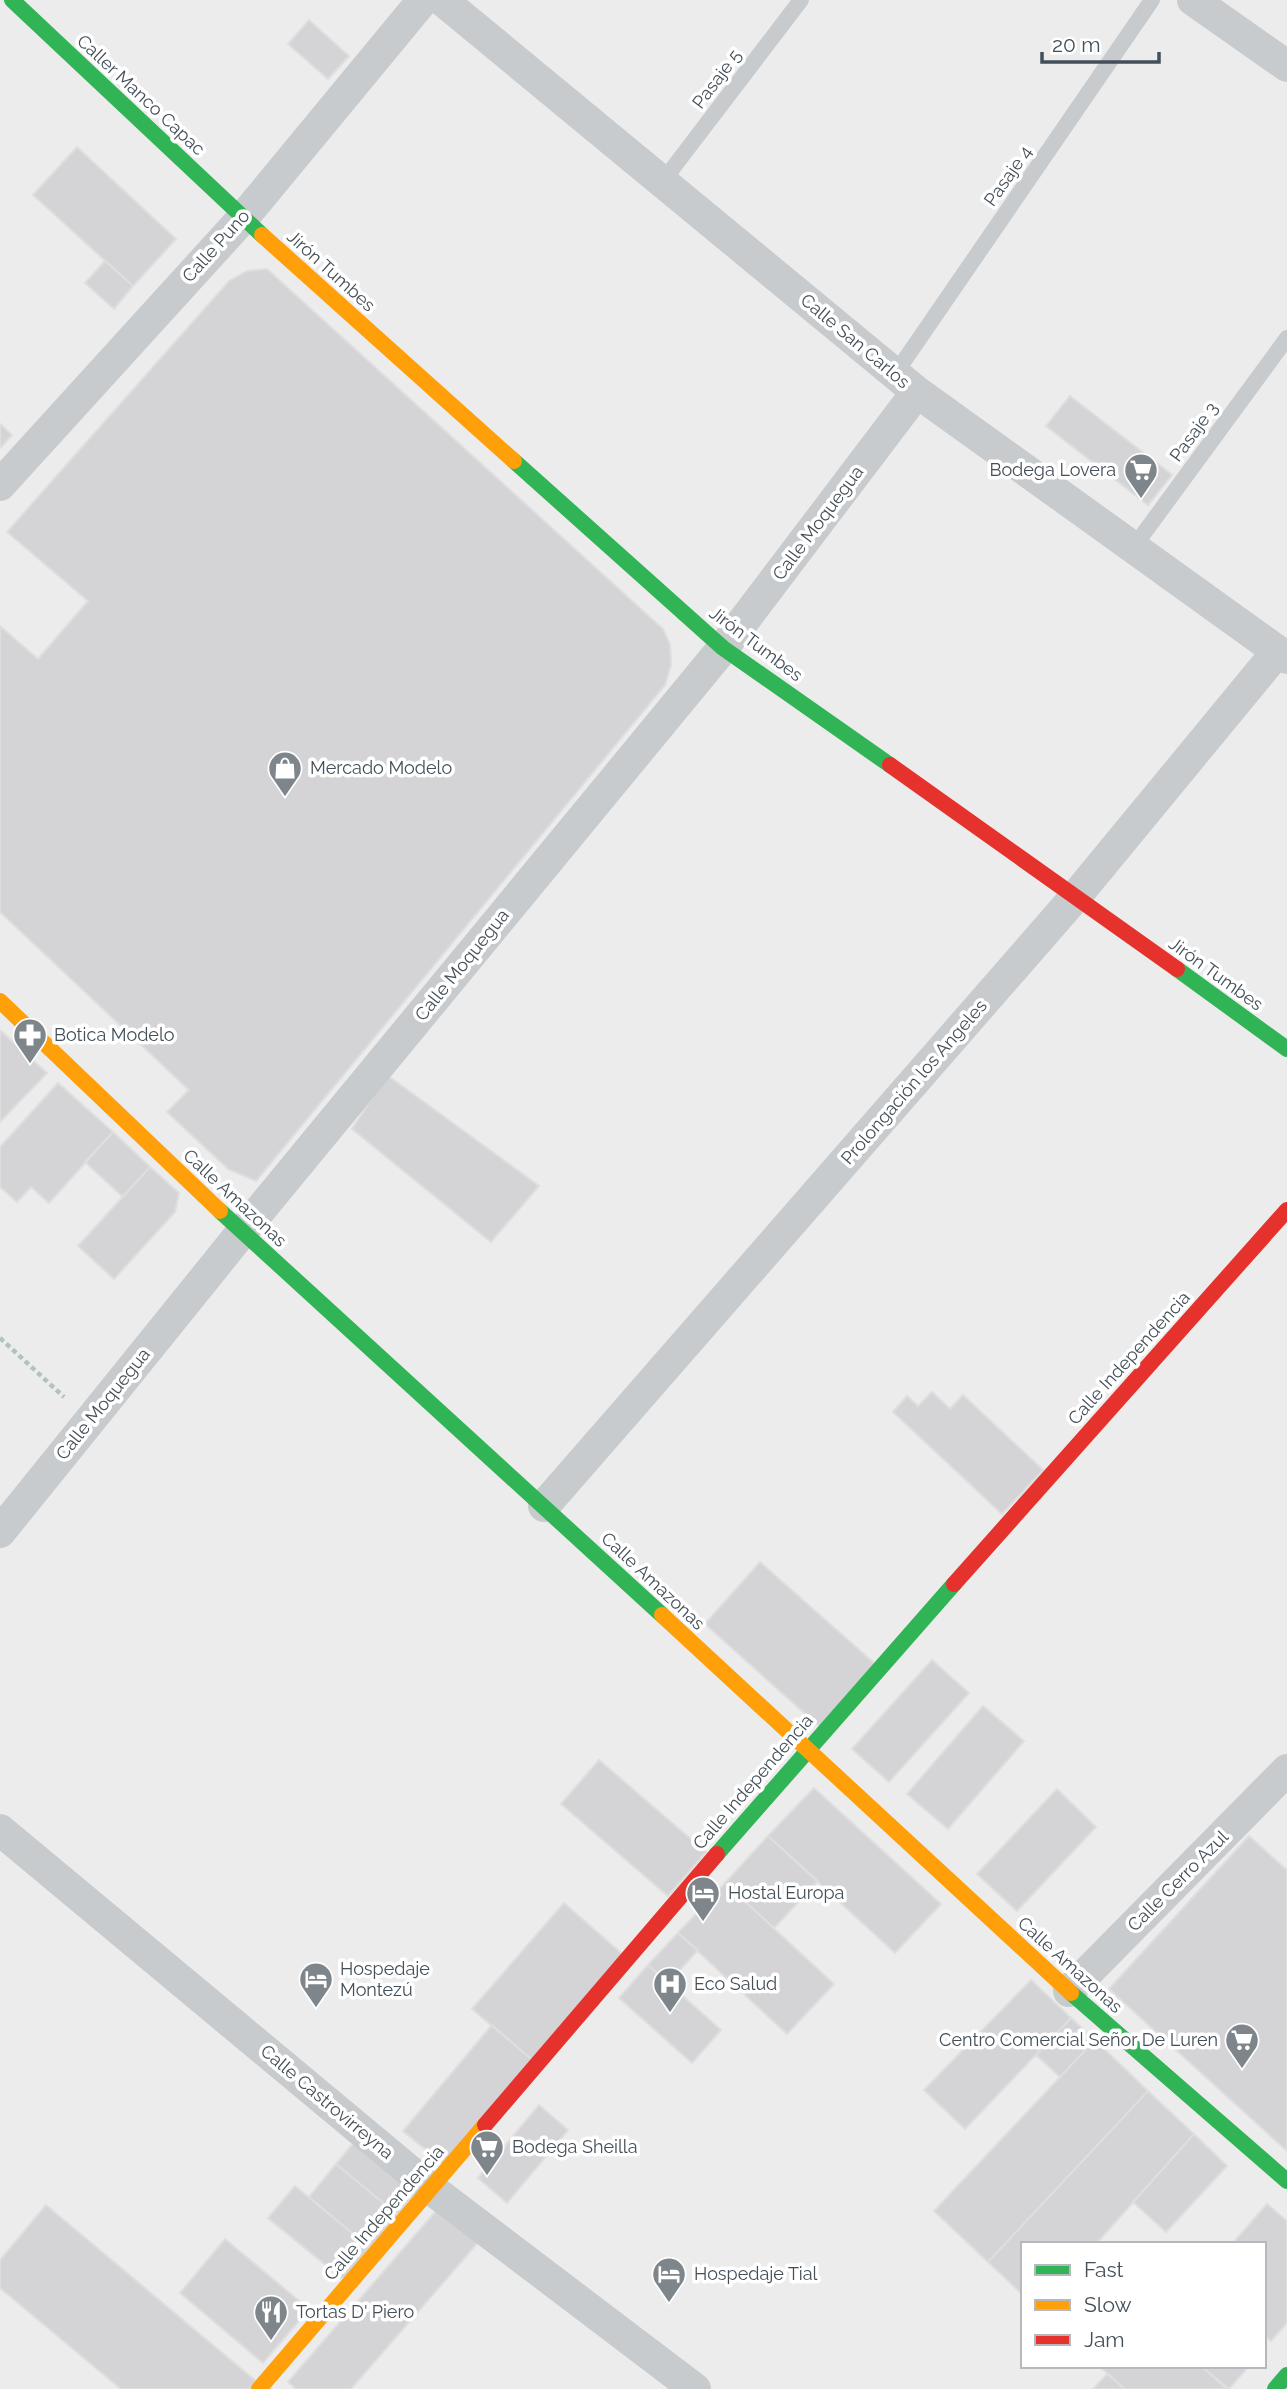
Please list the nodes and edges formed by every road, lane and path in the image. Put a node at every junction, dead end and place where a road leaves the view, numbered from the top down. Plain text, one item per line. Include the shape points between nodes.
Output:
1 (6, 0) edge
2 (12, 0) edge
3 (423, 0) edge
4 (442, 0) edge
5 (801, 0) edge
6 (1152, 0) edge
7 (1193, 0) edge
8 (0, 7) edge
9 (1287, 66) edge
10 (663, 181) junction
11 (243, 218) junction
12 (1287, 338) edge
13 (906, 383) junction
14 (0, 485) edge
15 (1133, 548) junction
16 (723, 648) junction
17 (1282, 655) edge
18 (1076, 896) junction
19 (0, 1001) edge
20 (1287, 1049) edge
21 (1287, 1210) edge
22 (242, 1232) junction
23 (0, 1338) edge
24 (90, 1421) junction
25 (544, 1506) junction
26 (0, 1532) edge
27 (807, 1749) junction
28 (1287, 1770) edge
29 (0, 1830) edge
30 (1069, 1992) junction
31 (1287, 2181) edge
32 (430, 2188) junction
33 (1287, 2375) edge
34 (259, 2389) edge
35 (695, 2389) edge
36 (1275, 2389) edge

1 - 8 lane
2 - 11 street, Caller Manco Capac
3 - 11 street, Calle Puno
4 - 10 street, Calle San Carlos
5 - 10 lane, Pasaje 5
6 - 13 lane, Pasaje 4
7 - 9 street
10 - 13 street, Calle San Carlos
11 - 14 street, Calle Puno
11 - 16 street, Jirón Tumbes
12 - 15 lane, Pasaje 3
13 - 15 street, Calle San Carlos
13 - 16 street, Calle Moquegua
15 - 17 street, Calle San Carlos
16 - 18 street, Jirón Tumbes
16 - 22 street, Calle Moquegua
17 - 18 street, Prolongación los Angeles
18 - 20 street, Jirón Tumbes
18 - 25 street, Prolongación los Angeles
19 - 22 street, Calle Amazonas
21 - 27 street, Calle Independencia
22 - 24 street, Calle Moquegua
22 - 25 street, Calle Amazonas
23 - 24 path
24 - 26 street, Calle Moquegua
25 - 27 street, Calle Amazonas
27 - 30 street, Calle Amazonas
27 - 32 street, Calle Independencia
28 - 30 street, Calle Cerro Azul
29 - 32 street, Calle Castrovirreyna
30 - 31 street, Calle Amazonas
32 - 34 street, Calle Independencia
32 - 35 street, Calle Castrovirreyna
33 - 36 street

